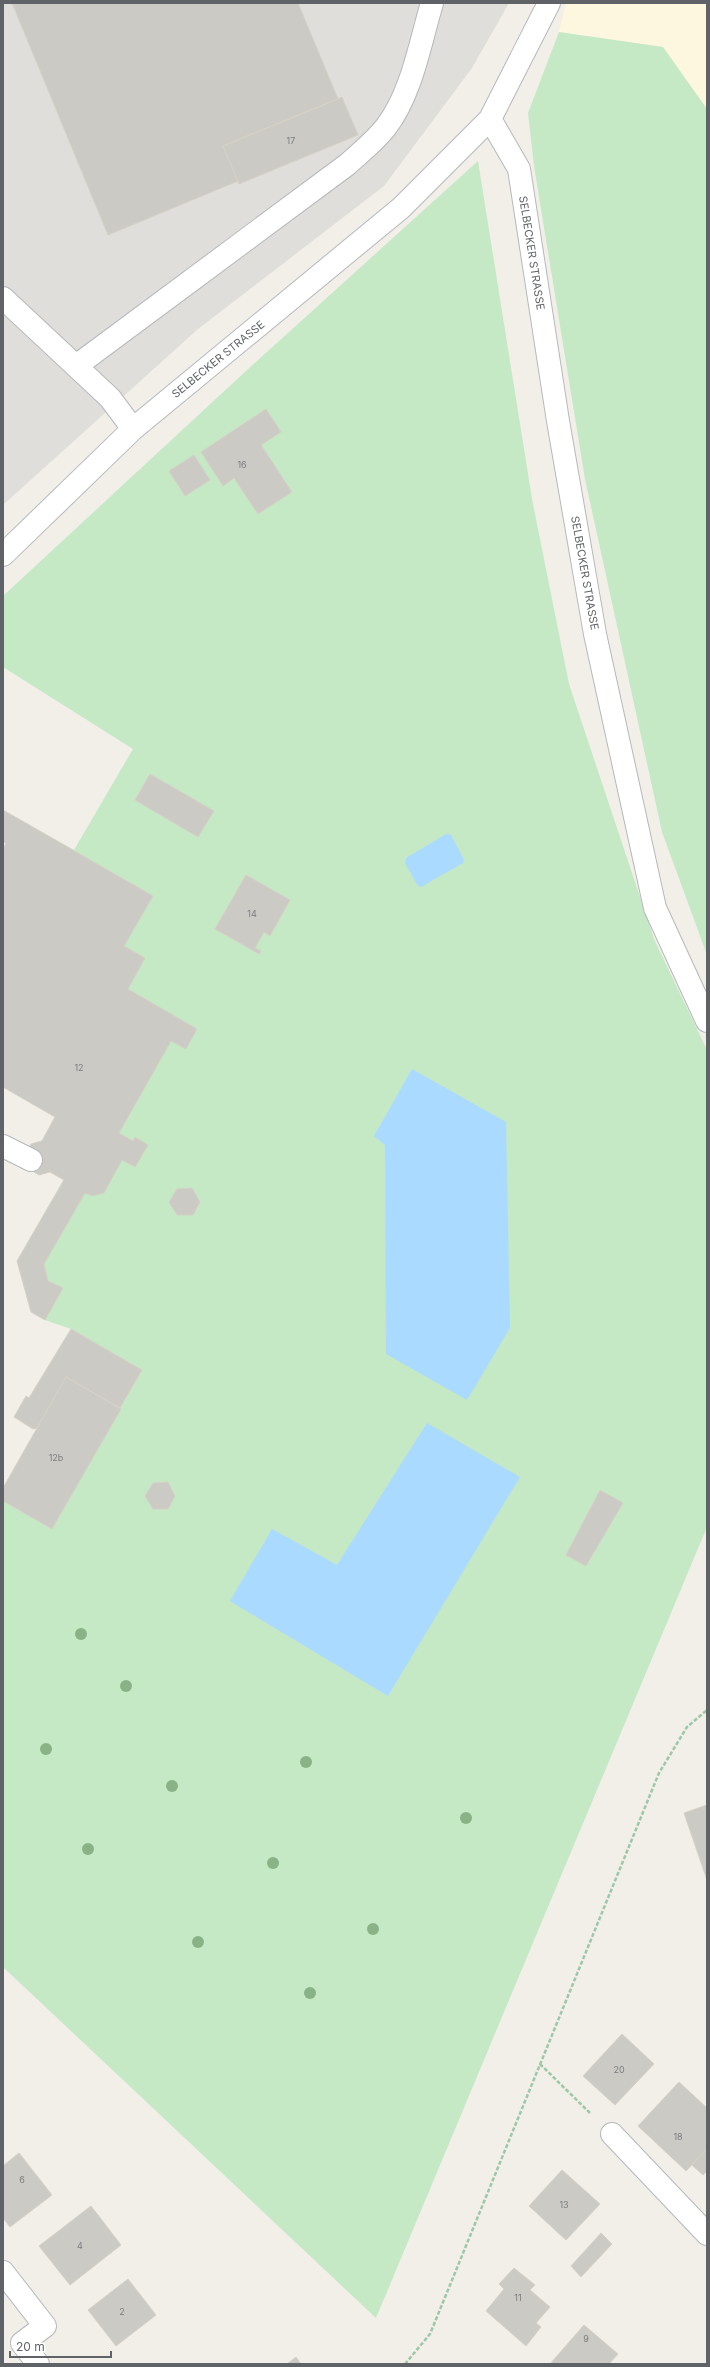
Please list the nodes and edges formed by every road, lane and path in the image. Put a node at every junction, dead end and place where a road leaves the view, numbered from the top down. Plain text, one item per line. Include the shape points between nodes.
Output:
1 (432, 3) edge
2 (548, 3) edge
3 (490, 119) junction
4 (3, 298) edge
5 (76, 366) junction
6 (133, 429) junction
7 (3, 554) edge
8 (707, 1021) edge
9 (3, 1146) edge
10 (31, 1160) dead end
11 (707, 1710) edge
12 (540, 2064) junction
13 (612, 2134) joint
14 (707, 2234) edge
15 (3, 2272) edge
16 (38, 2364) edge
17 (405, 2364) edge

1 - 5 street via 406,90 387,126 374,141 348,164
2 - 3 street, SELBECKER STRASSE
3 - 6 street, SELBECKER STRASSE via 401,208
3 - 8 street, SELBECKER STRASSE via 519,169 558,421 595,634 656,908
4 - 5 street
5 - 6 street via 110,398
6 - 7 street, SELBECKER STRASSE
9 - 10 street
11 - 12 path via 687,1727 659,1773
12 - 13 path
12 - 17 path via 430,2334
13 - 14 street
15 - 16 street via 45,2326 22,2343

